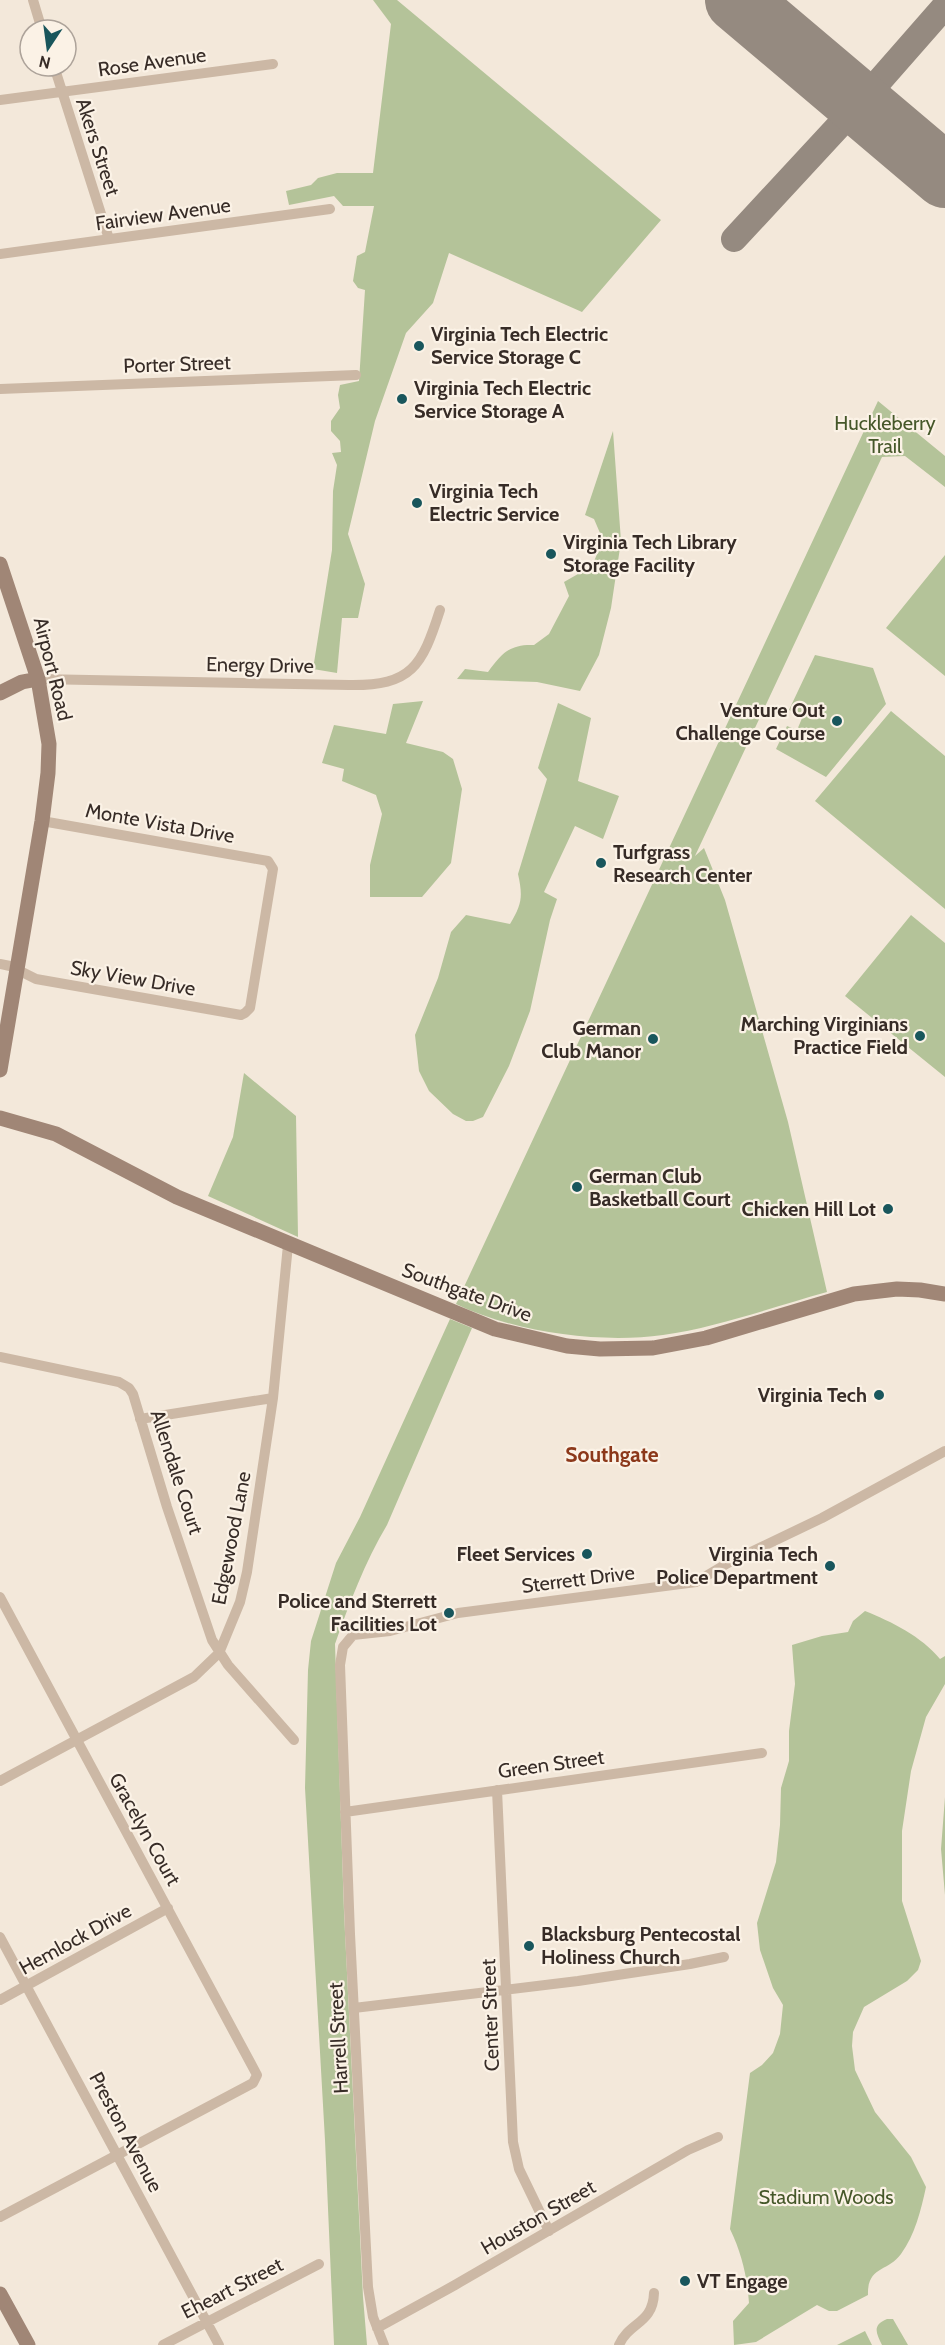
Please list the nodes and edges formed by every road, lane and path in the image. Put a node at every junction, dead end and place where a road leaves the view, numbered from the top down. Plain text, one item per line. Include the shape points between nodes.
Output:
1 (33, 0) edge
2 (38, 18) edge
3 (273, 64) dead end
4 (58, 78) edge
5 (62, 92) junction
6 (0, 100) edge
7 (330, 209) dead end
8 (109, 239) junction
9 (0, 254) edge
10 (356, 375) dead end
11 (0, 388) edge
12 (0, 564) edge
13 (440, 610) dead end
14 (38, 679) junction
15 (0, 693) edge
16 (42, 821) junction
17 (0, 964) edge
18 (17, 970) junction
19 (245, 1013) joint
20 (0, 1070) edge
21 (0, 1118) edge
22 (288, 1245) junction
23 (945, 1294) edge
24 (0, 1357) edge
25 (273, 1398) junction
26 (140, 1419) junction
27 (945, 1451) edge
28 (0, 1597) edge
29 (219, 1653) junction
30 (343, 1727) joint
31 (76, 1740) junction
32 (294, 1740) dead end
33 (762, 1753) dead end
34 (0, 1781) edge
35 (497, 1790) junction
36 (345, 1812) junction
37 (168, 1908) junction
38 (0, 1937) edge
39 (724, 1957) dead end
40 (27, 1986) junction
41 (508, 1990) junction
42 (0, 2000) edge
43 (354, 2008) junction
44 (718, 2138) dead end
45 (117, 2155) junction
46 (0, 2217) edge
47 (549, 2231) junction
48 (319, 2264) dead end
49 (654, 2293) dead end
50 (0, 2294) edge
51 (206, 2322) junction
52 (376, 2328) junction
53 (28, 2345) edge
54 (163, 2345) edge
55 (219, 2345) edge
56 (384, 2345) edge
57 (619, 2345) edge

1 - 2 street
3 - 5 street, Rose Avenue
4 - 5 street, Akers Street
5 - 6 street, Rose Avenue
5 - 8 street, Akers Street
7 - 8 street, Fairview Avenue
8 - 9 street, Fairview Avenue
10 - 11 street, Porter Street
12 - 14 street, Airport Road
13 - 14 street, Energy Drive via 416,664 382,684
14 - 15 street
14 - 16 street, Airport Road via 49,744
16 - 18 street, Airport Road
16 - 19 street, Monte Vista Drive via 270,863 273,869 250,1008
17 - 18 street, Sky View Drive
18 - 19 street, Sky View Drive via 36,979
18 - 20 street, Airport Road
21 - 22 street, Southgate Drive via 62,1137 168,1192
22 - 23 street, Southgate Drive via 495,1329 546,1342 600,1349 632,1350 706,1338 870,1291 897,1289
22 - 25 street, Edgewood Lane
24 - 26 street, Allendale Court via 125,1384 133,1394
25 - 26 street
25 - 29 street, Edgewood Lane via 240,1602
26 - 29 street, Allendale Court
27 - 30 street, Sterrett Drive via 696,1582 458,1613 390,1631 353,1635 343,1647 340,1665
28 - 31 street, Gracelyn Court
29 - 31 street, Edgewood Lane via 194,1677
29 - 32 street, Allendale Court
30 - 36 street, Harrell Street
31 - 34 street, Edgewood Lane
31 - 37 street, Gracelyn Court
33 - 35 street, Green Street
35 - 36 street, Green Street
35 - 41 street, Center Street
36 - 43 street, Harrell Street
37 - 40 street, Hemlock Drive
37 - 45 street, Gracelyn Court via 257,2078
38 - 40 street, Preston Avenue
39 - 41 street
40 - 42 street, Hemlock Drive
40 - 45 street, Preston Avenue
41 - 43 street
41 - 47 street, Center Street via 514,2151
43 - 52 street, Harrell Street via 368,2288
44 - 47 street, Houston Street via 688,2150
45 - 46 street
45 - 51 street, Preston Avenue
47 - 52 street, Houston Street
48 - 51 street, Eheart Street
49 - 57 street via 645,2319
50 - 53 street
51 - 54 street, Eheart Street
51 - 55 street, Preston Avenue
52 - 56 street, Harrell Street

